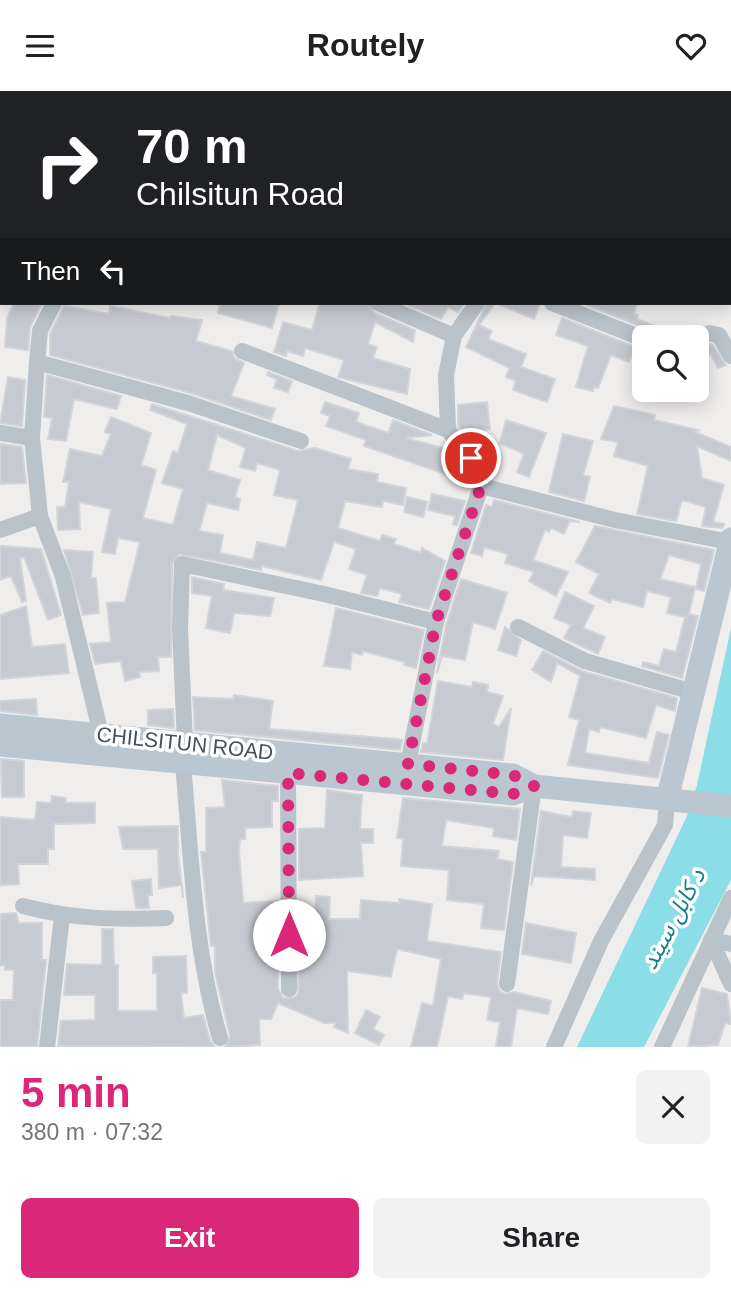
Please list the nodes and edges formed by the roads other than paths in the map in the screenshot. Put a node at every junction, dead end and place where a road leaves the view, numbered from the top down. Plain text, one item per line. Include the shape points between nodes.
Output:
1 (53, 305) edge
2 (384, 305) edge
3 (476, 305) edge
4 (557, 305) edge
5 (709, 333) edge
6 (632, 334) edge
7 (454, 336) junction
8 (242, 351) dead end
9 (731, 356) edge
10 (37, 362) junction
11 (448, 430) junction
12 (0, 433) edge
13 (32, 438) junction
14 (302, 441) dead end
15 (481, 486) junction
16 (40, 516) junction
17 (0, 530) edge
18 (730, 541) edge
19 (436, 622) junction
20 (518, 627) dead end
21 (693, 692) junction
22 (0, 725) edge
23 (101, 734) junction
24 (0, 745) edge
25 (184, 753) junction
26 (408, 764) junction
27 (288, 773) junction
28 (534, 786) junction
29 (677, 801) junction
30 (731, 806) edge
31 (731, 898) edge
32 (23, 906) dead end
33 (62, 916) junction
34 (166, 918) dead end
35 (711, 940) junction
36 (731, 944) edge
37 (506, 984) dead end
38 (731, 984) edge
39 (289, 989) dead end
40 (220, 1038) dead end
41 (47, 1047) edge
42 (554, 1047) edge
43 (662, 1047) edge

1 - 10 street via 40,331
2 - 7 street
3 - 7 street
4 - 6 street
5 - 9 street via 719,335
7 - 11 street via 446,375
8 - 11 street
10 - 13 street
10 - 14 street via 188,403
11 - 15 street via 471,458
12 - 13 street
13 - 16 street
15 - 18 street via 615,520
15 - 19 street
16 - 17 street
16 - 23 street via 63,577
18 - 21 main road
19 - 25 street via 182,564
19 - 26 street
20 - 21 street via 586,661
21 - 29 main road
22 - 23 main road, CHILSITUN ROAD
23 - 25 main road, CHILSITUN ROAD
24 - 25 main road, CHILSITUN ROAD
25 - 26 main road, CHILSITUN ROAD
25 - 27 main road, CHILSITUN ROAD
25 - 40 street via 195,891 211,1008
26 - 28 main road, CHILSITUN ROAD via 513,775
27 - 28 main road, CHILSITUN ROAD via 513,794
27 - 39 street
28 - 29 main road, CHILSITUN ROAD
28 - 37 street
29 - 30 main road, CHILSITUN ROAD
29 - 42 street via 601,941
31 - 35 street
32 - 33 street
33 - 34 street
33 - 41 street
35 - 36 street
35 - 38 street
35 - 43 street

